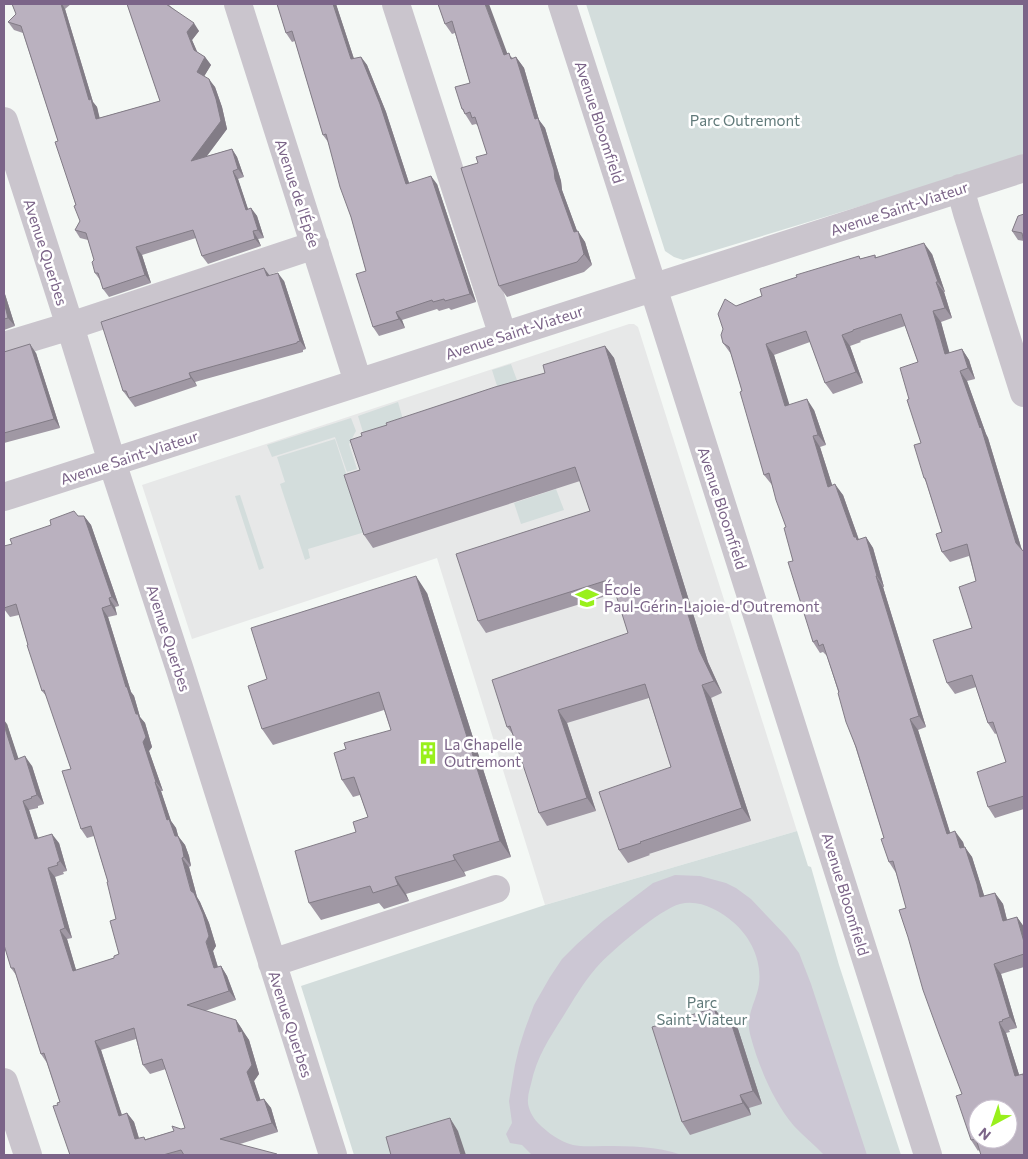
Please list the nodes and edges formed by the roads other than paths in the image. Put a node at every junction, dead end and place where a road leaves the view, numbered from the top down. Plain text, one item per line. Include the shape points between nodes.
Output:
1 (238, 4) edge
2 (396, 4) edge
3 (562, 4) edge
4 (4, 121) edge
5 (1024, 168) edge
6 (960, 188) junction
7 (315, 245) junction
8 (654, 287) junction
9 (70, 326) junction
10 (503, 336) junction
11 (4, 346) edge
12 (358, 382) junction
13 (1024, 393) edge
14 (112, 462) junction
15 (4, 497) edge
16 (496, 889) dead end
17 (272, 963) junction
18 (4, 1082) edge
19 (28, 1155) edge
20 (333, 1155) edge
21 (928, 1155) edge

1 - 7 street, Avenue de l'Épée
2 - 10 street
3 - 8 street, Avenue Bloomfield
4 - 9 street, Avenue Querbes
5 - 6 street, Avenue Saint-Viateur
6 - 8 street, Avenue Saint-Viateur
6 - 13 street
7 - 9 street
7 - 12 street, Avenue de l'Épée
8 - 10 street, Avenue Saint-Viateur
8 - 21 street, Avenue Bloomfield
9 - 11 street
9 - 14 street, Avenue Querbes
10 - 12 street, Avenue Saint-Viateur
12 - 14 street, Avenue Saint-Viateur
14 - 15 street, Avenue Saint-Viateur
14 - 17 street, Avenue Querbes
16 - 17 street
17 - 20 street, Avenue Querbes
18 - 19 street

